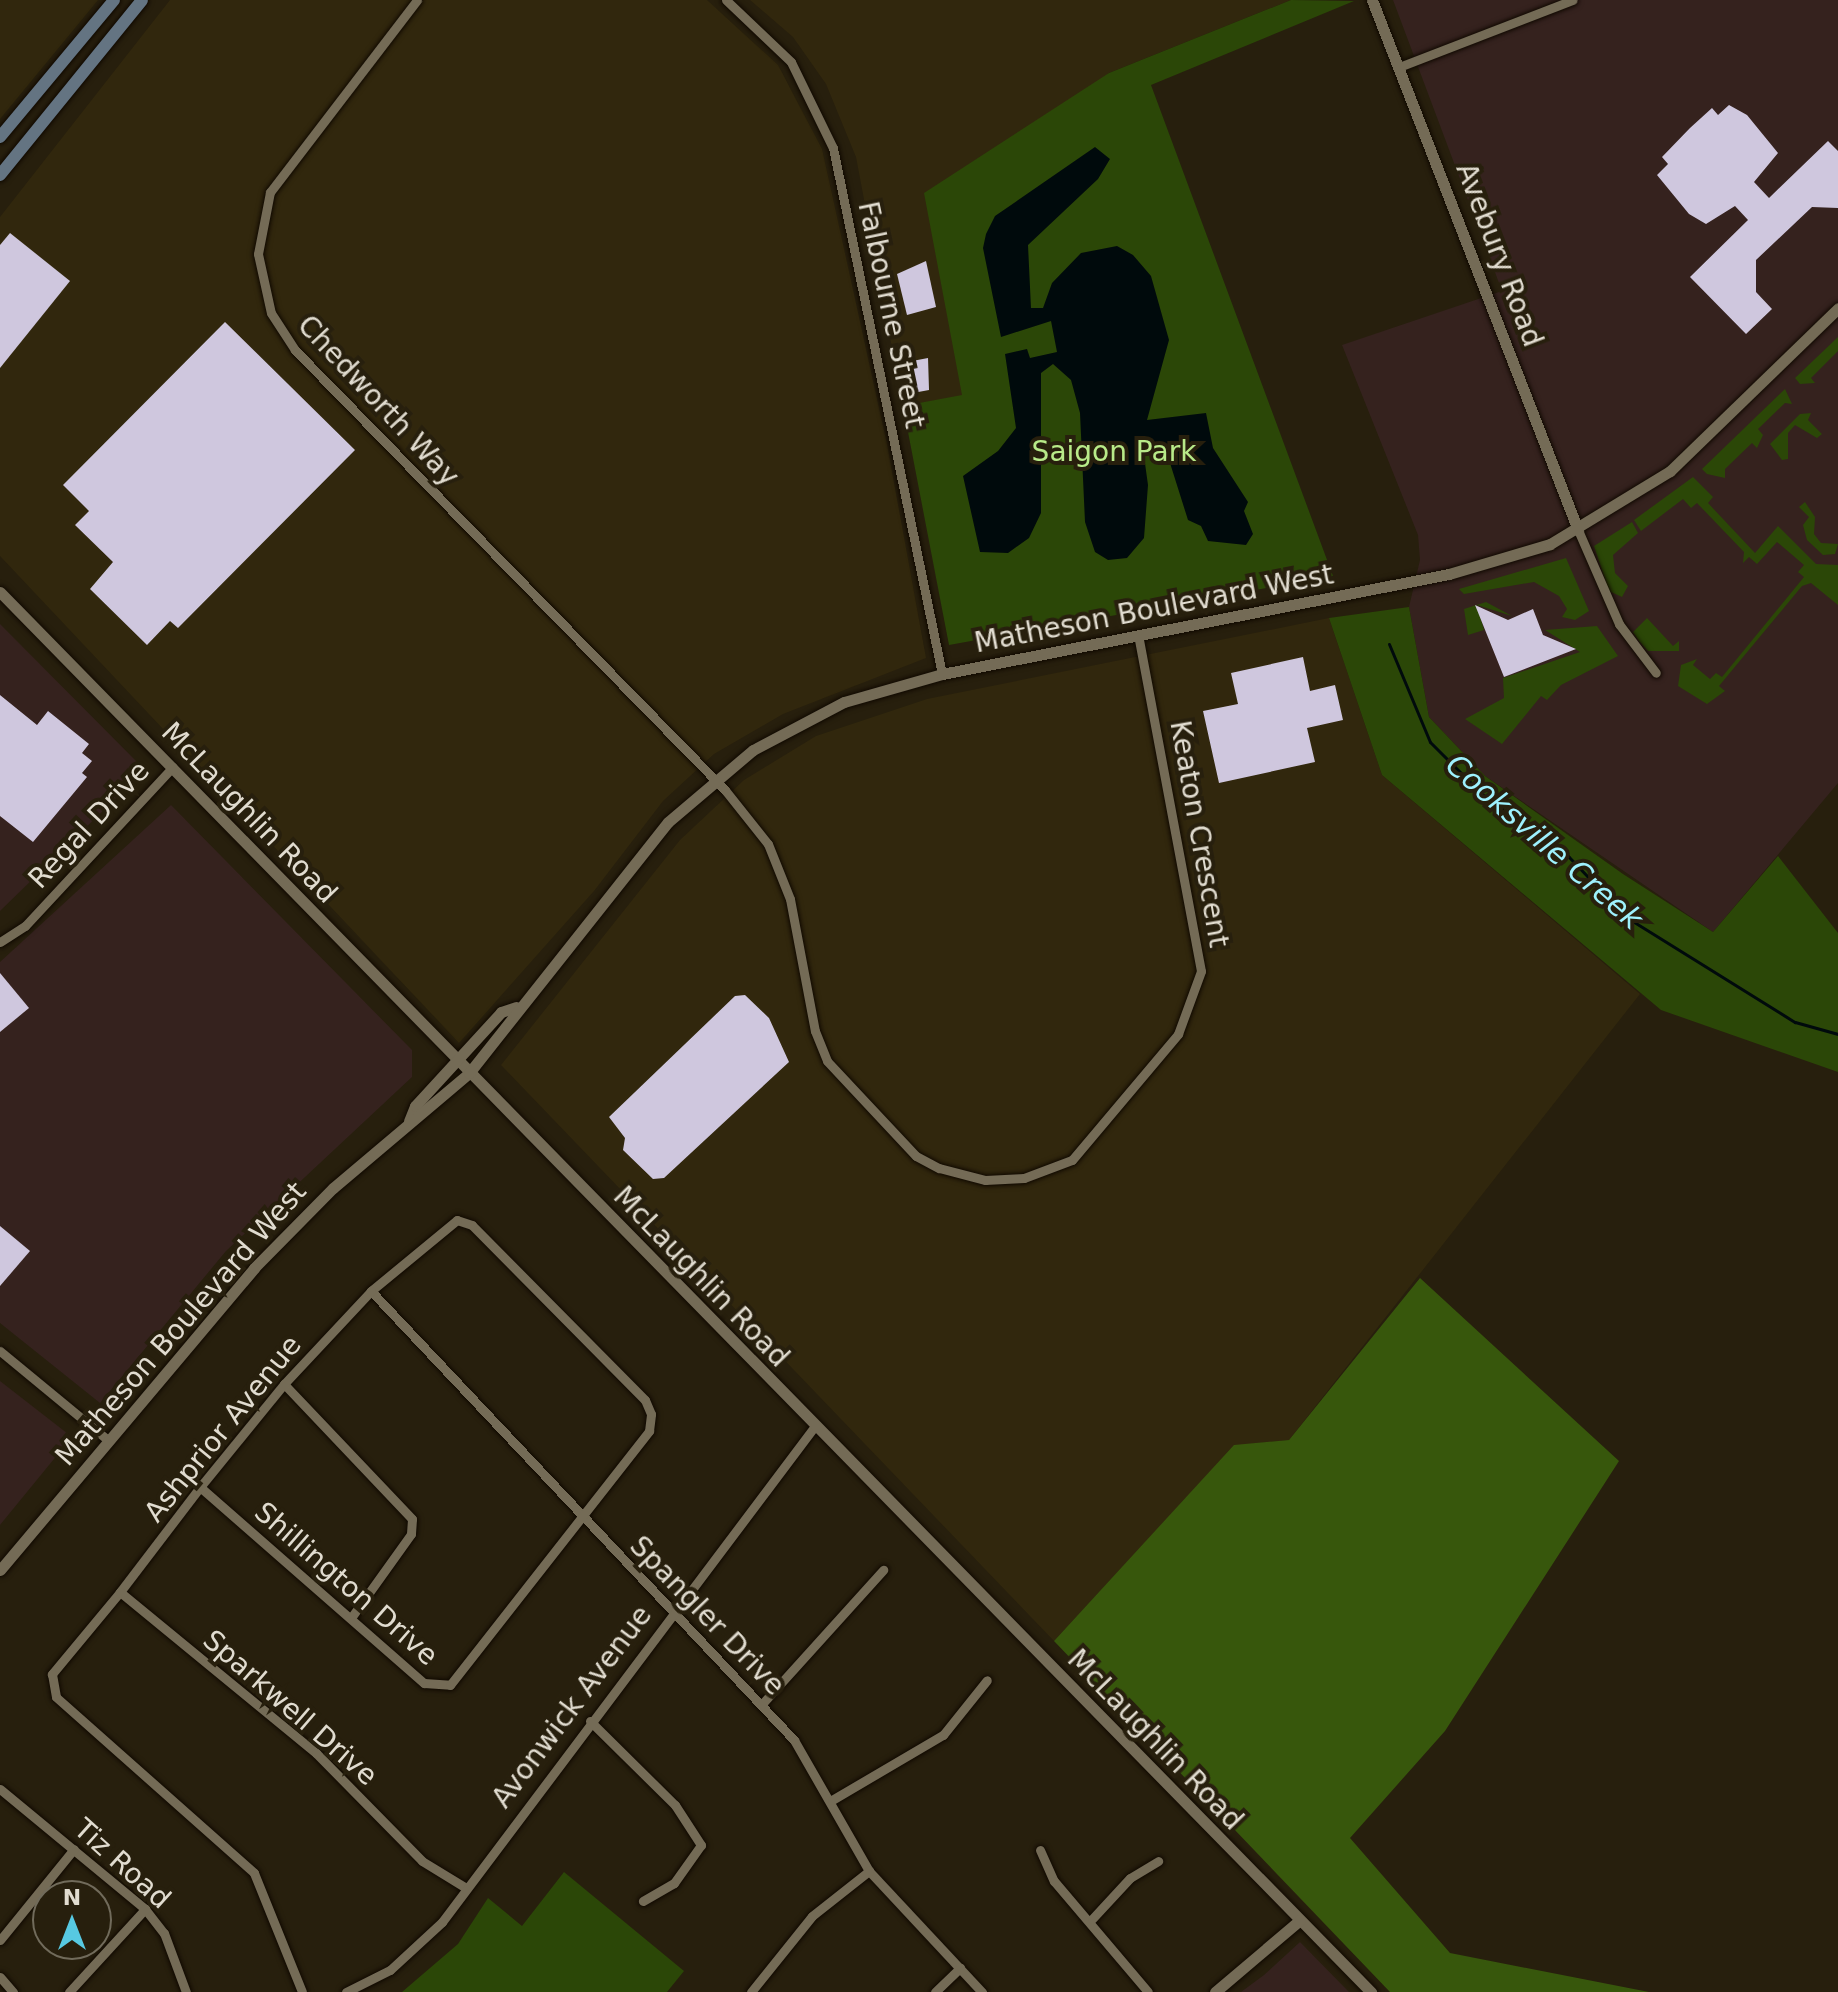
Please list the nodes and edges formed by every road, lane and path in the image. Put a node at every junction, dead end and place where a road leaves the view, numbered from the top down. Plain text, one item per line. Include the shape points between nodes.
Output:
1 (114, 0) edge
2 (142, 0) edge
3 (417, 0) edge
4 (726, 0) edge
5 (1372, 0) edge
6 (1573, 0) edge
7 (1399, 67) junction
8 (0, 137) edge
9 (0, 175) edge
10 (1838, 308) edge
11 (1578, 530) junction
12 (0, 592) edge
13 (1138, 635) junction
14 (1656, 673) dead end
15 (942, 674) junction
16 (173, 767) junction
17 (713, 778) junction
18 (0, 942) edge
19 (516, 1007) junction
20 (457, 1061) junction
21 (469, 1073) junction
22 (409, 1121) junction
23 (371, 1291) junction
24 (0, 1351) edge
25 (284, 1384) junction
26 (815, 1426) junction
27 (108, 1440) junction
28 (200, 1487) junction
29 (584, 1517) junction
30 (0, 1570) edge
31 (883, 1570) dead end
32 (120, 1592) junction
33 (671, 1614) junction
34 (353, 1615) junction
35 (987, 1680) dead end
36 (762, 1704) junction
37 (590, 1721) junction
38 (1, 1792) edge
39 (832, 1800) junction
40 (74, 1849) junction
41 (1040, 1850) dead end
42 (1158, 1861) dead end
43 (869, 1871) junction
44 (466, 1888) junction
45 (643, 1901) dead end
46 (145, 1909) junction
47 (1092, 1919) junction
48 (1300, 1920) junction
49 (0, 1940) edge
50 (960, 1968) junction
51 (0, 1977) edge
52 (13, 1992) edge
53 (69, 1992) edge
54 (186, 1992) edge
55 (302, 1992) edge
56 (346, 1992) edge
57 (751, 1992) edge
58 (935, 1992) edge
59 (982, 1992) edge
60 (1148, 1992) edge
61 (1215, 1992) edge
62 (1371, 1992) edge

1 - 8 main road
2 - 9 main road
3 - 17 street, Chedworth Way via 275,183 258,243 265,299 295,350
4 - 15 street, Falbourne Street via 791,62 833,148
5 - 7 street, Avebury Road
6 - 7 street
7 - 11 street, Avebury Road
10 - 11 street, Matheson Boulevard West via 1670,471
11 - 13 street, Matheson Boulevard West via 1491,565
11 - 14 street via 1619,624
12 - 16 street, McLaughlin Road
13 - 15 street, Matheson Boulevard West
13 - 17 street, Keaton Crescent via 1201,971 1178,1034 1084,1149 1057,1168 985,1180 939,1168 916,1156 833,1070 815,1031 790,899 768,844
15 - 17 street, Matheson Boulevard West via 819,713
16 - 18 street, Regal Drive via 25,926
16 - 20 street, McLaughlin Road
17 - 19 street, Matheson Boulevard West via 668,822
19 - 20 street, Matheson Boulevard West via 501,1012
19 - 21 street, Matheson Boulevard West via 513,1021
20 - 21 street, McLaughlin Road
20 - 22 street, Matheson Boulevard West via 415,1106
21 - 22 street, Matheson Boulevard West via 425,1114
21 - 26 street, McLaughlin Road
22 - 27 street, Matheson Boulevard West via 254,1268
23 - 25 street, Ashprior Avenue
23 - 29 street, Spangler Drive
23 - 29 street, Ashprior Avenue via 462,1218 645,1400 649,1431
24 - 27 street
25 - 28 street, Ashprior Avenue
25 - 34 street via 412,1519 411,1534
26 - 33 street, Avonwick Avenue
26 - 48 street, McLaughlin Road
27 - 30 street, Matheson Boulevard West
28 - 32 street, Ashprior Avenue
28 - 34 street, Shillington Drive
29 - 33 street, Spangler Drive
29 - 34 street, Shillington Drive via 450,1685 424,1683
31 - 36 street
32 - 44 street, Sparkwell Drive via 316,1753 422,1861
32 - 55 street, Ashprior Avenue via 52,1674 51,1688 238,1854 274,1912
33 - 36 street, Spangler Drive
33 - 37 street, Avonwick Avenue
35 - 39 street via 943,1735
36 - 39 street, Spangler Drive
37 - 44 street, Avonwick Avenue
37 - 45 street via 675,1805 701,1845 674,1883
38 - 40 street, Tiz Road
39 - 43 street, Spangler Drive
40 - 46 street, Tiz Road
40 - 49 street
41 - 47 street via 1054,1881
42 - 47 street via 1130,1878
43 - 50 street, Spangler Drive
43 - 57 street via 812,1916
44 - 56 street, Avonwick Avenue via 415,1951
46 - 53 street
46 - 54 street, Tiz Road via 164,1933
47 - 60 street
48 - 61 street
48 - 62 street, McLaughlin Road
50 - 58 street
50 - 59 street, Spangler Drive
51 - 52 street

